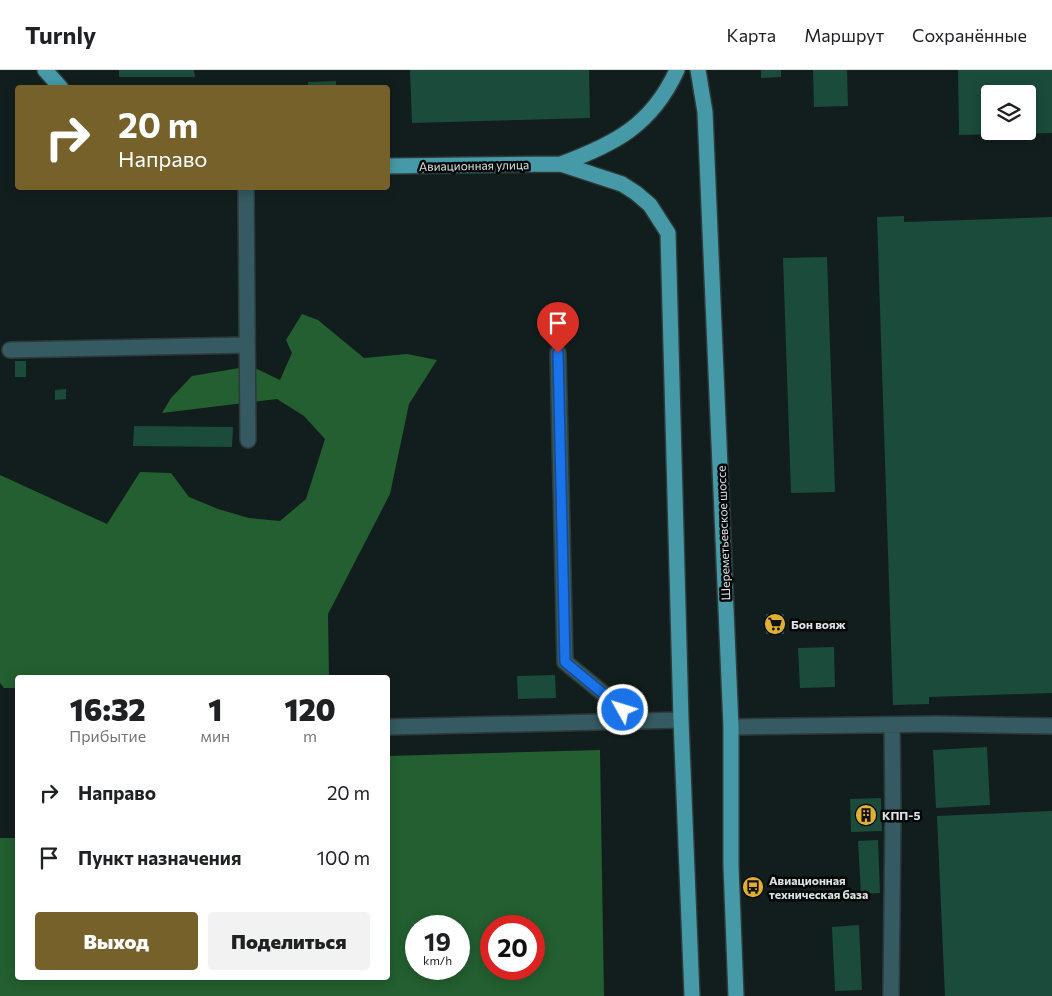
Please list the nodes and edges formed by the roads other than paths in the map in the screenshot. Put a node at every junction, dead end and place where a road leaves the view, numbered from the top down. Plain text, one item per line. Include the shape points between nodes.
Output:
1 (45, 70) edge
2 (677, 70) edge
3 (698, 70) edge
4 (58, 85) edge
5 (561, 164) junction
6 (390, 166) edge
7 (246, 190) edge
8 (248, 345) junction
9 (10, 350) dead end
10 (558, 353) dead end
11 (248, 440) dead end
12 (681, 720) junction
13 (637, 721) junction
14 (892, 725) junction
15 (1052, 726) edge
16 (390, 727) edge
17 (731, 727) junction
18 (692, 996) edge
19 (736, 996) edge
20 (891, 996) edge

1 - 4 main road
2 - 5 main road, Авиационная улица via 663,96 645,118 623,136
3 - 17 main road, Шереметьевское шоссе via 705,112
5 - 6 main road, Авиационная улица
5 - 12 main road, Авиационная улица via 622,184 636,193 650,205 668,233
7 - 8 lane
8 - 9 lane
8 - 11 lane
10 - 13 lane via 565,662
12 - 13 lane
12 - 18 main road
13 - 16 lane
14 - 15 lane
14 - 17 lane
14 - 20 lane
17 - 19 main road, Шереметьевское шоссе via 731,866

